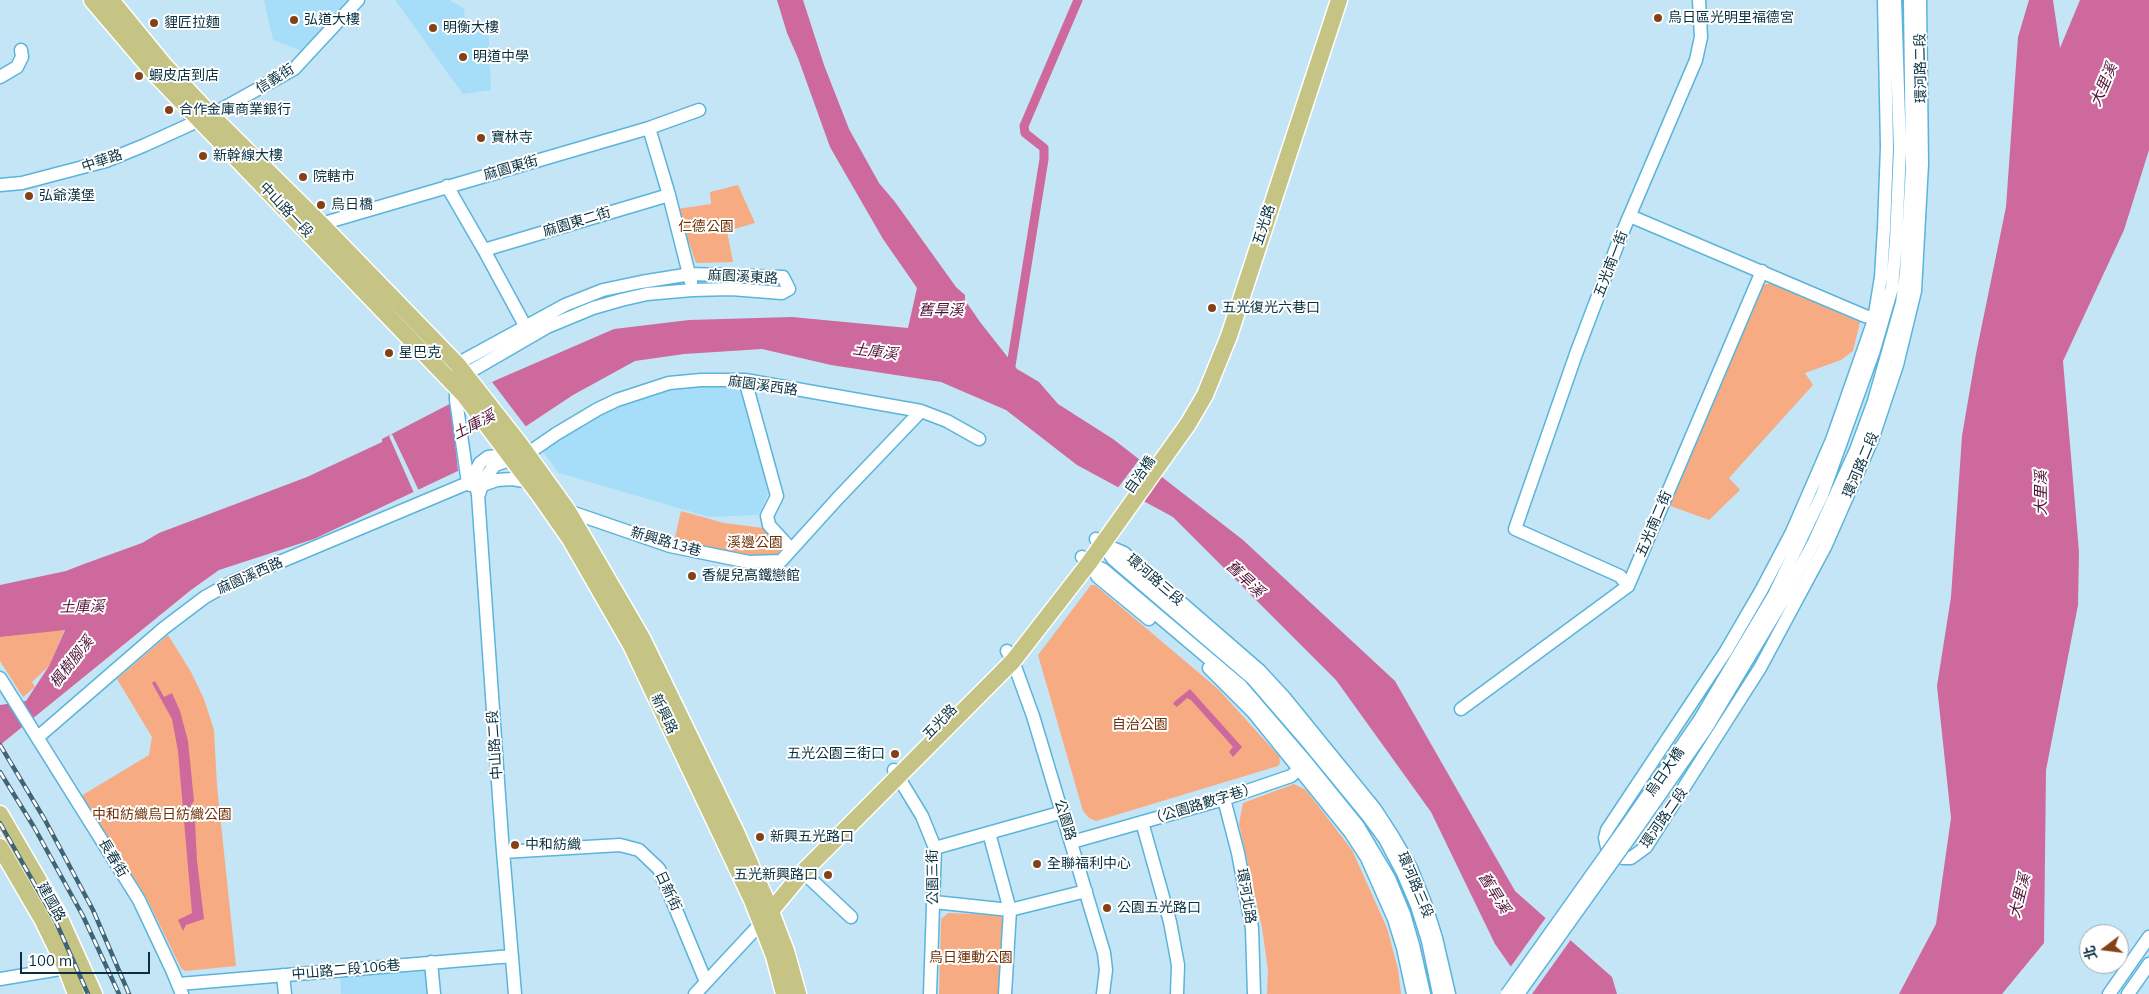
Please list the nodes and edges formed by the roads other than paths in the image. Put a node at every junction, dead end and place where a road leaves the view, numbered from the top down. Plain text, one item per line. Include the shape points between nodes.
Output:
1 (92, 0) edge
2 (111, 0) edge
3 (358, 0) edge
4 (1329, 0) edge
5 (1339, 0) edge
6 (1699, 0) edge
7 (1884, 0) edge
8 (1895, 0) edge
9 (1910, 0) edge
10 (1920, 0) edge
11 (21, 50) dead end
12 (0, 77) edge
13 (699, 110) dead end
14 (205, 117) junction
15 (649, 128) junction
16 (0, 185) edge
17 (447, 186) junction
18 (669, 195) junction
19 (1630, 216) junction
20 (321, 224) junction
21 (484, 250) junction
22 (1762, 271) junction
23 (691, 274) junction
24 (692, 290) junction
25 (1879, 319) junction
26 (1902, 324) junction
27 (528, 330) junction
28 (462, 369) junction
29 (746, 380) junction
30 (463, 393) junction
31 (921, 411) junction
32 (979, 439) dead end
33 (1170, 440) junction
34 (514, 452) junction
35 (530, 482) junction
36 (476, 488) junction
37 (568, 511) junction
38 (1117, 516) joint
39 (1809, 539) junction
40 (1099, 541) junction
41 (791, 549) junction
42 (1085, 560) junction
43 (1628, 586) junction
44 (1010, 656) junction
45 (0, 678) edge
46 (1461, 709) dead end
47 (35, 733) junction
48 (1321, 751) junction
49 (1303, 766) junction
50 (1674, 767) junction
51 (896, 773) junction
52 (1224, 799) junction
53 (1063, 812) junction
54 (0, 814) edge
55 (1142, 822) junction
56 (989, 833) junction
57 (1072, 842) junction
58 (0, 847) edge
59 (935, 848) junction
60 (503, 852) junction
61 (803, 872) junction
62 (1086, 891) junction
63 (934, 902) junction
64 (766, 910) junction
65 (1010, 910) junction
66 (851, 916) dead end
67 (2149, 937) edge
68 (512, 956) junction
69 (432, 962) junction
70 (2149, 964) edge
71 (66, 968) junction
72 (283, 975) junction
73 (0, 978) edge
74 (706, 982) junction
75 (180, 989) edge
76 (76, 994) edge
77 (94, 994) edge
78 (285, 994) edge
79 (434, 994) edge
80 (515, 994) edge
81 (695, 994) edge
82 (784, 994) edge
83 (798, 994) edge
84 (930, 994) edge
85 (1005, 994) edge
86 (1104, 994) edge
87 (1177, 994) edge
88 (1254, 994) edge
89 (1413, 994) edge
90 (1424, 994) edge
91 (1439, 994) edge
92 (1449, 994) edge
93 (1506, 994) edge
94 (1518, 994) edge
95 (2109, 994) edge
96 (2128, 994) edge

1 - 14 main road, 中山路一段 via 155,74
2 - 14 main road, 中山路一段
3 - 14 street, 信義街 via 294,69
4 - 33 main road, 五光路 via 1209,363
5 - 33 main road, 五光路 via 1218,365 1188,424
6 - 19 street, 五光南一街 via 1701,37 1696,60
7 - 25 street, 環河路二段 via 1887,147
8 - 25 street, 環河路二段 via 1900,148 1892,288
9 - 26 street, 環河路二段 via 1912,168
10 - 26 street, 環河路二段 via 1922,164 1915,291
11 - 12 street via 22,57 17,67
13 - 15 street, 麻園東街
14 - 16 street, 中華路 via 106,161 22,183
14 - 20 main road, 中山路一段
14 - 30 main road, 中山路一段
15 - 17 street, 麻園東街
15 - 18 street
17 - 20 street, 麻園東街
17 - 21 street
18 - 21 street, 麻園東二街
18 - 23 street
19 - 22 street
19 - 43 street, 五光南一街 via 1576,354 1514,529 1620,576
20 - 28 main road, 中山路一段
21 - 27 street
22 - 25 street
22 - 43 street, 五光南二街
23 - 24 street
23 - 24 street, 麻園溪東路 via 783,277 789,289 782,293
23 - 27 street, 麻園溪東路 via 603,290 565,305
24 - 27 street, 麻園溪東路 via 621,300
25 - 26 street
25 - 26 street, 環河路二段 via 1835,433 1792,532 1762,589 1726,651 1612,820 1605,838 1614,855 1631,858 1646,847 1795,606 1870,446 1897,365
25 - 39 street, 環河路二段 via 1850,420
26 - 39 street, 環河路二段 via 1859,442
27 - 28 street, 麻園溪東路
28 - 30 main road, 中山路一段
29 - 31 street, 麻園溪西路
29 - 34 street, 麻園溪西路 via 669,383 617,400 556,434
29 - 41 street via 776,496 767,516 769,525
30 - 34 main road
30 - 36 street
31 - 32 street, 麻園溪西路
31 - 41 street, 新興路13巷
33 - 38 main road, 自治橋
34 - 35 main road, 新興路
34 - 36 street, 中山路二段 via 488,457 480,463 474,474
34 - 37 main road, 新興路
35 - 36 street, 麻園溪西路 via 497,480
35 - 64 main road, 新興路 via 570,539 631,645 730,850
36 - 47 street, 麻園溪西路 via 232,582 205,597
36 - 60 street, 中山路二段
37 - 41 street, 新興路13巷 via 670,546 749,562 781,561
37 - 64 main road, 新興路 via 642,638
38 - 40 main road, 五光路
39 - 50 street, 烏日大橋
40 - 42 main road, 五光路
40 - 48 street, 環河路三段 via 1124,553 1260,670
42 - 44 main road, 五光路
42 - 49 street, 環河路三段 via 1098,577 1209,669
43 - 46 street
44 - 51 main road, 五光路
44 - 53 street, 公園路
45 - 47 street, 長春街
47 - 75 street, 長春街 via 139,900
48 - 49 street, （公園路數字巷）
48 - 91 street, 環河路三段 via 1379,832 1403,873 1428,941
48 - 92 street, 環河路三段 via 1375,809 1410,868 1436,938
49 - 52 street, （公園路數字巷） via 1284,778
49 - 89 street, 環河路三段 via 1366,858 1394,919
49 - 90 street, 環河路三段 via 1358,826 1389,878 1413,945
50 - 93 street, 烏日大橋, bridge
50 - 94 street, 烏日大橋, bridge
51 - 59 street, 公園三街 via 922,816
51 - 61 main road, 五光路
51 - 64 main road, 五光路
52 - 55 street, （公園路數字巷）
52 - 88 street, 環河北路 via 1252,928
53 - 56 street
53 - 57 street, 公園路
54 - 77 main road, 建國路 via 57,912
55 - 57 street, （公園路數字巷）
55 - 87 street via 1170,922 1178,964
56 - 59 street
56 - 65 street
57 - 62 street, 公園路
58 - 71 main road, 建國路 via 42,918
59 - 63 street, 公園三街
60 - 68 street, 中山路二段
60 - 74 street, 日新街 via 620,845 639,850 659,869
61 - 64 main road, 五光路
61 - 66 street
62 - 65 street
62 - 86 street, 公園路 via 1104,953
63 - 65 street
63 - 84 street, 公園三街
64 - 74 street, 五光路
64 - 82 main road, 新興路
64 - 83 main road, 新興路 via 786,951
65 - 85 street
67 - 95 street
68 - 69 street, 中山路二段106巷
68 - 80 street, 中山路二段
69 - 72 street, 中山路二段106巷
69 - 79 street
70 - 96 street
71 - 73 street
71 - 76 main road, 建國路
72 - 75 street, 中山路二段106巷
72 - 78 street
74 - 81 street, 五光路

